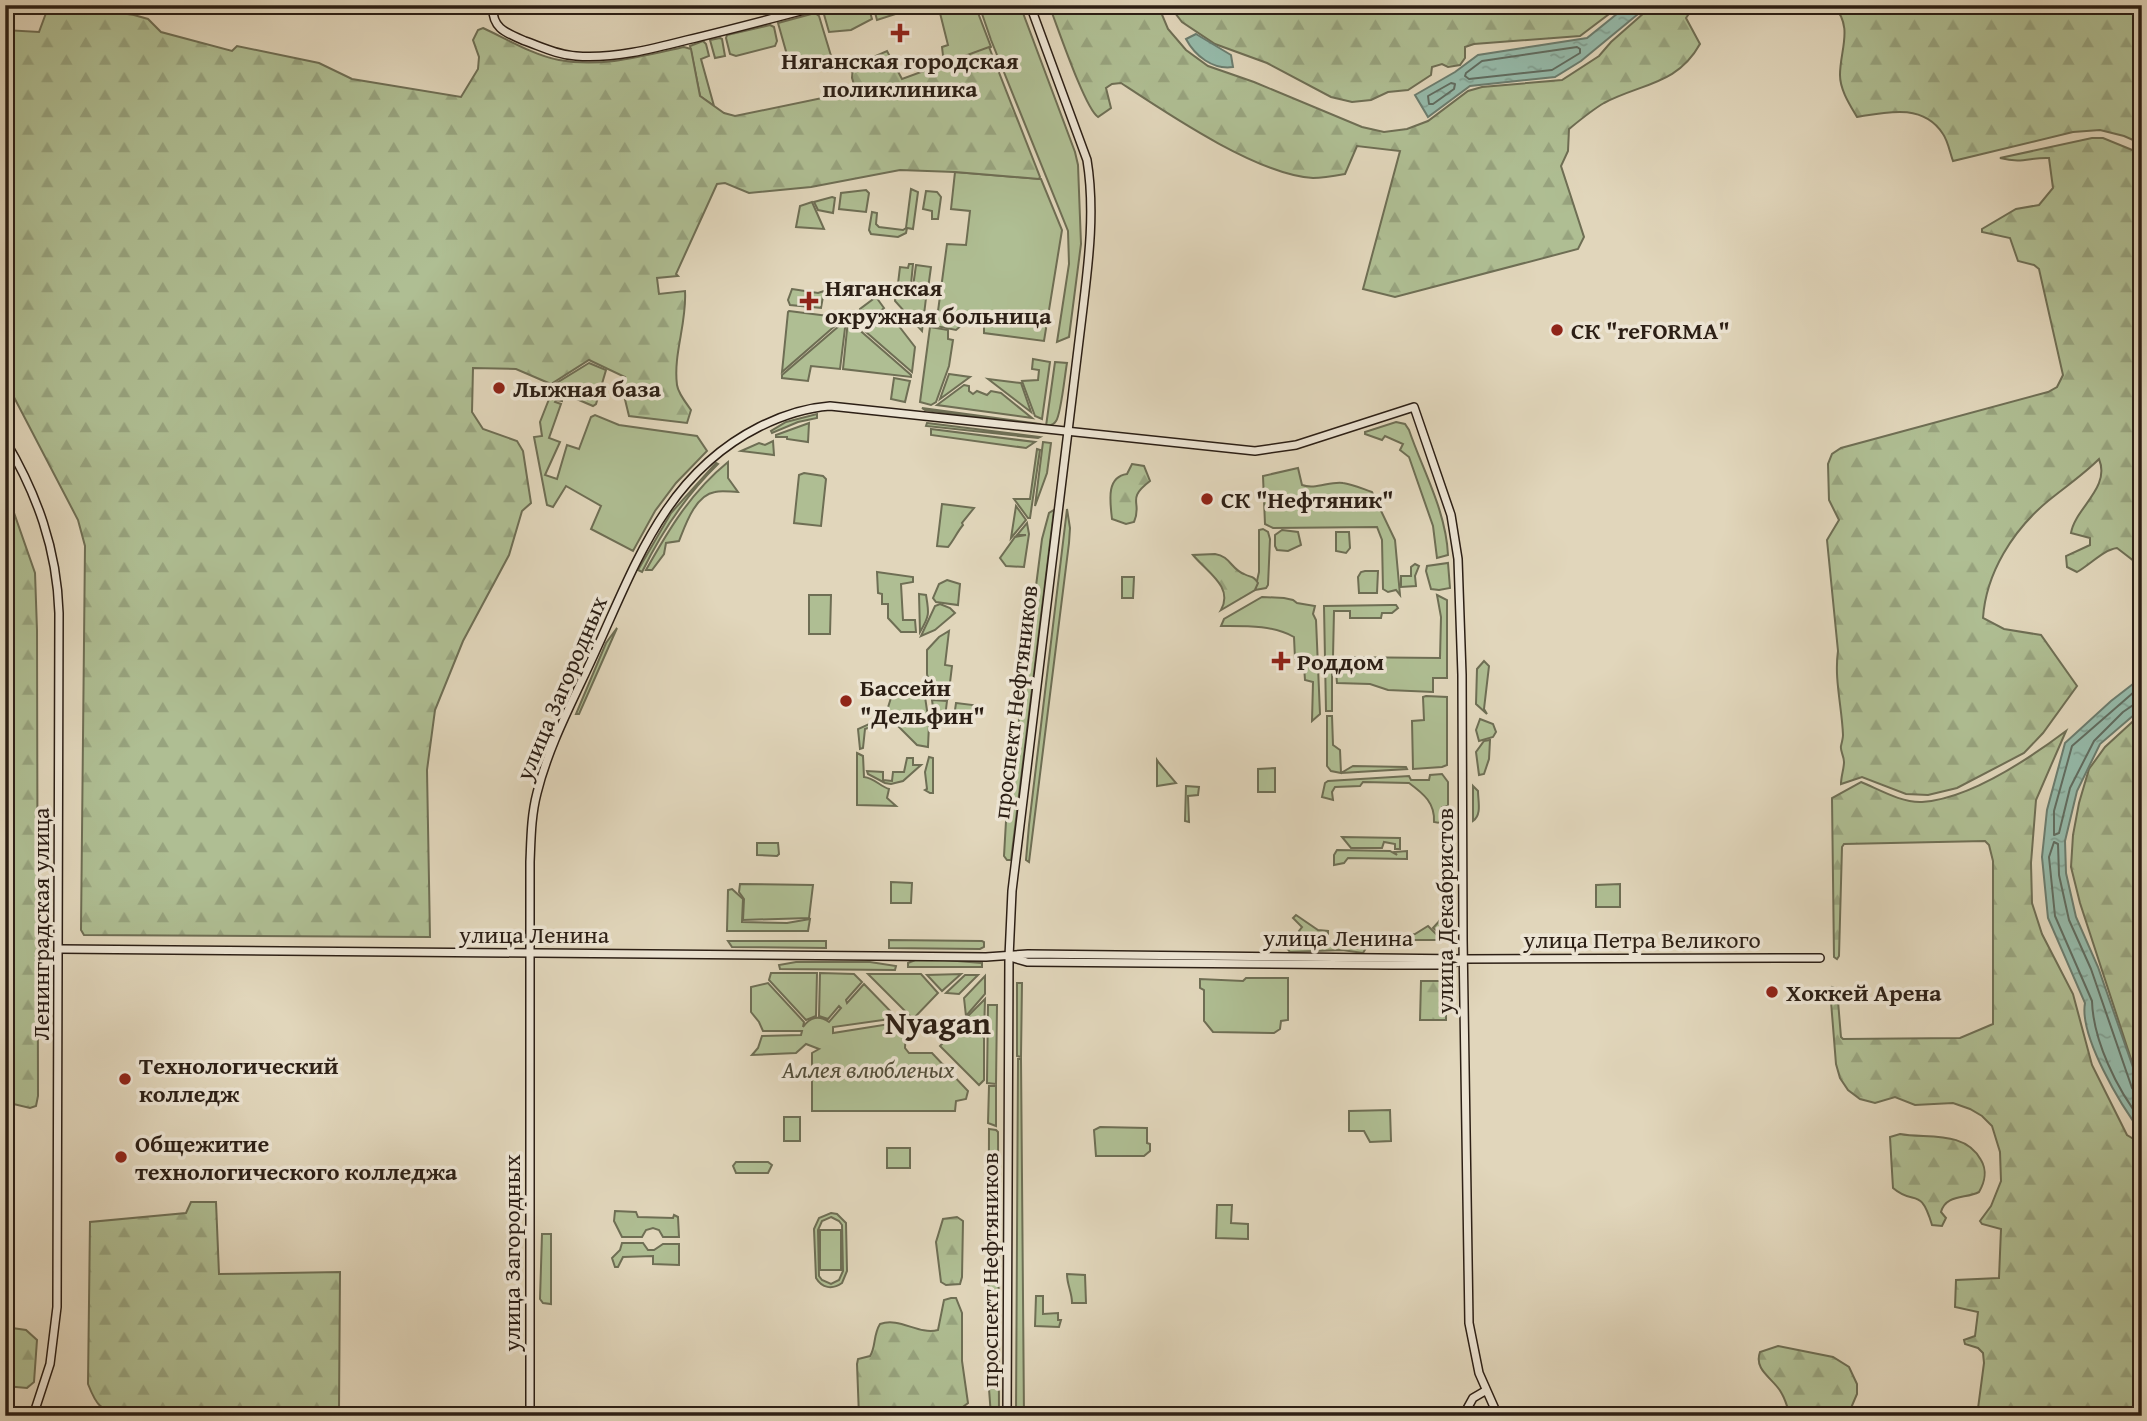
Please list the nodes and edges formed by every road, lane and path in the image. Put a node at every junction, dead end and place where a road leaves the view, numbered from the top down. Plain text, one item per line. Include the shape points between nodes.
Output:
1 (493, 5) edge
2 (823, 5) edge
3 (1030, 5) edge
4 (1414, 407) joint
5 (1068, 433) junction
6 (5, 440) edge
7 (60, 948) junction
8 (530, 952) junction
9 (1009, 957) junction
10 (1820, 958) dead end
11 (1463, 959) junction
12 (1485, 1391) junction
13 (33, 1416) edge
14 (530, 1416) edge
15 (1007, 1416) edge
16 (1463, 1416) edge
17 (1498, 1416) edge

1 - 2 main road via 497,27 510,35 577,56 663,46
3 - 5 main road, проспект Нефтяников via 1080,140 1090,182 1087,280
4 - 5 main road, улица Загородных via 1264,451
4 - 11 main road, улица Декабристов via 1458,549
5 - 8 main road, улица Загородных via 852,407 818,407 748,432 700,470 672,500 643,547 542,773 531,826
5 - 9 main road, проспект Нефтяников via 1012,891
6 - 7 main road, Ленинградская улица via 40,509 59,592
7 - 8 main road, улица Ленина
7 - 13 main road, Ленинградская улица via 57,1307 50,1364
8 - 9 main road, улица Ленина
8 - 14 main road, улица Загородных
9 - 11 main road, улица Ленина via 1027,962 1175,959 1448,965
9 - 15 main road, проспект Нефтяников
10 - 11 main road, улица Петра Великого
11 - 12 main road, улица Декабристов via 1469,1323
12 - 16 main road via 1473,1398
12 - 17 main road, улица Декабристов

